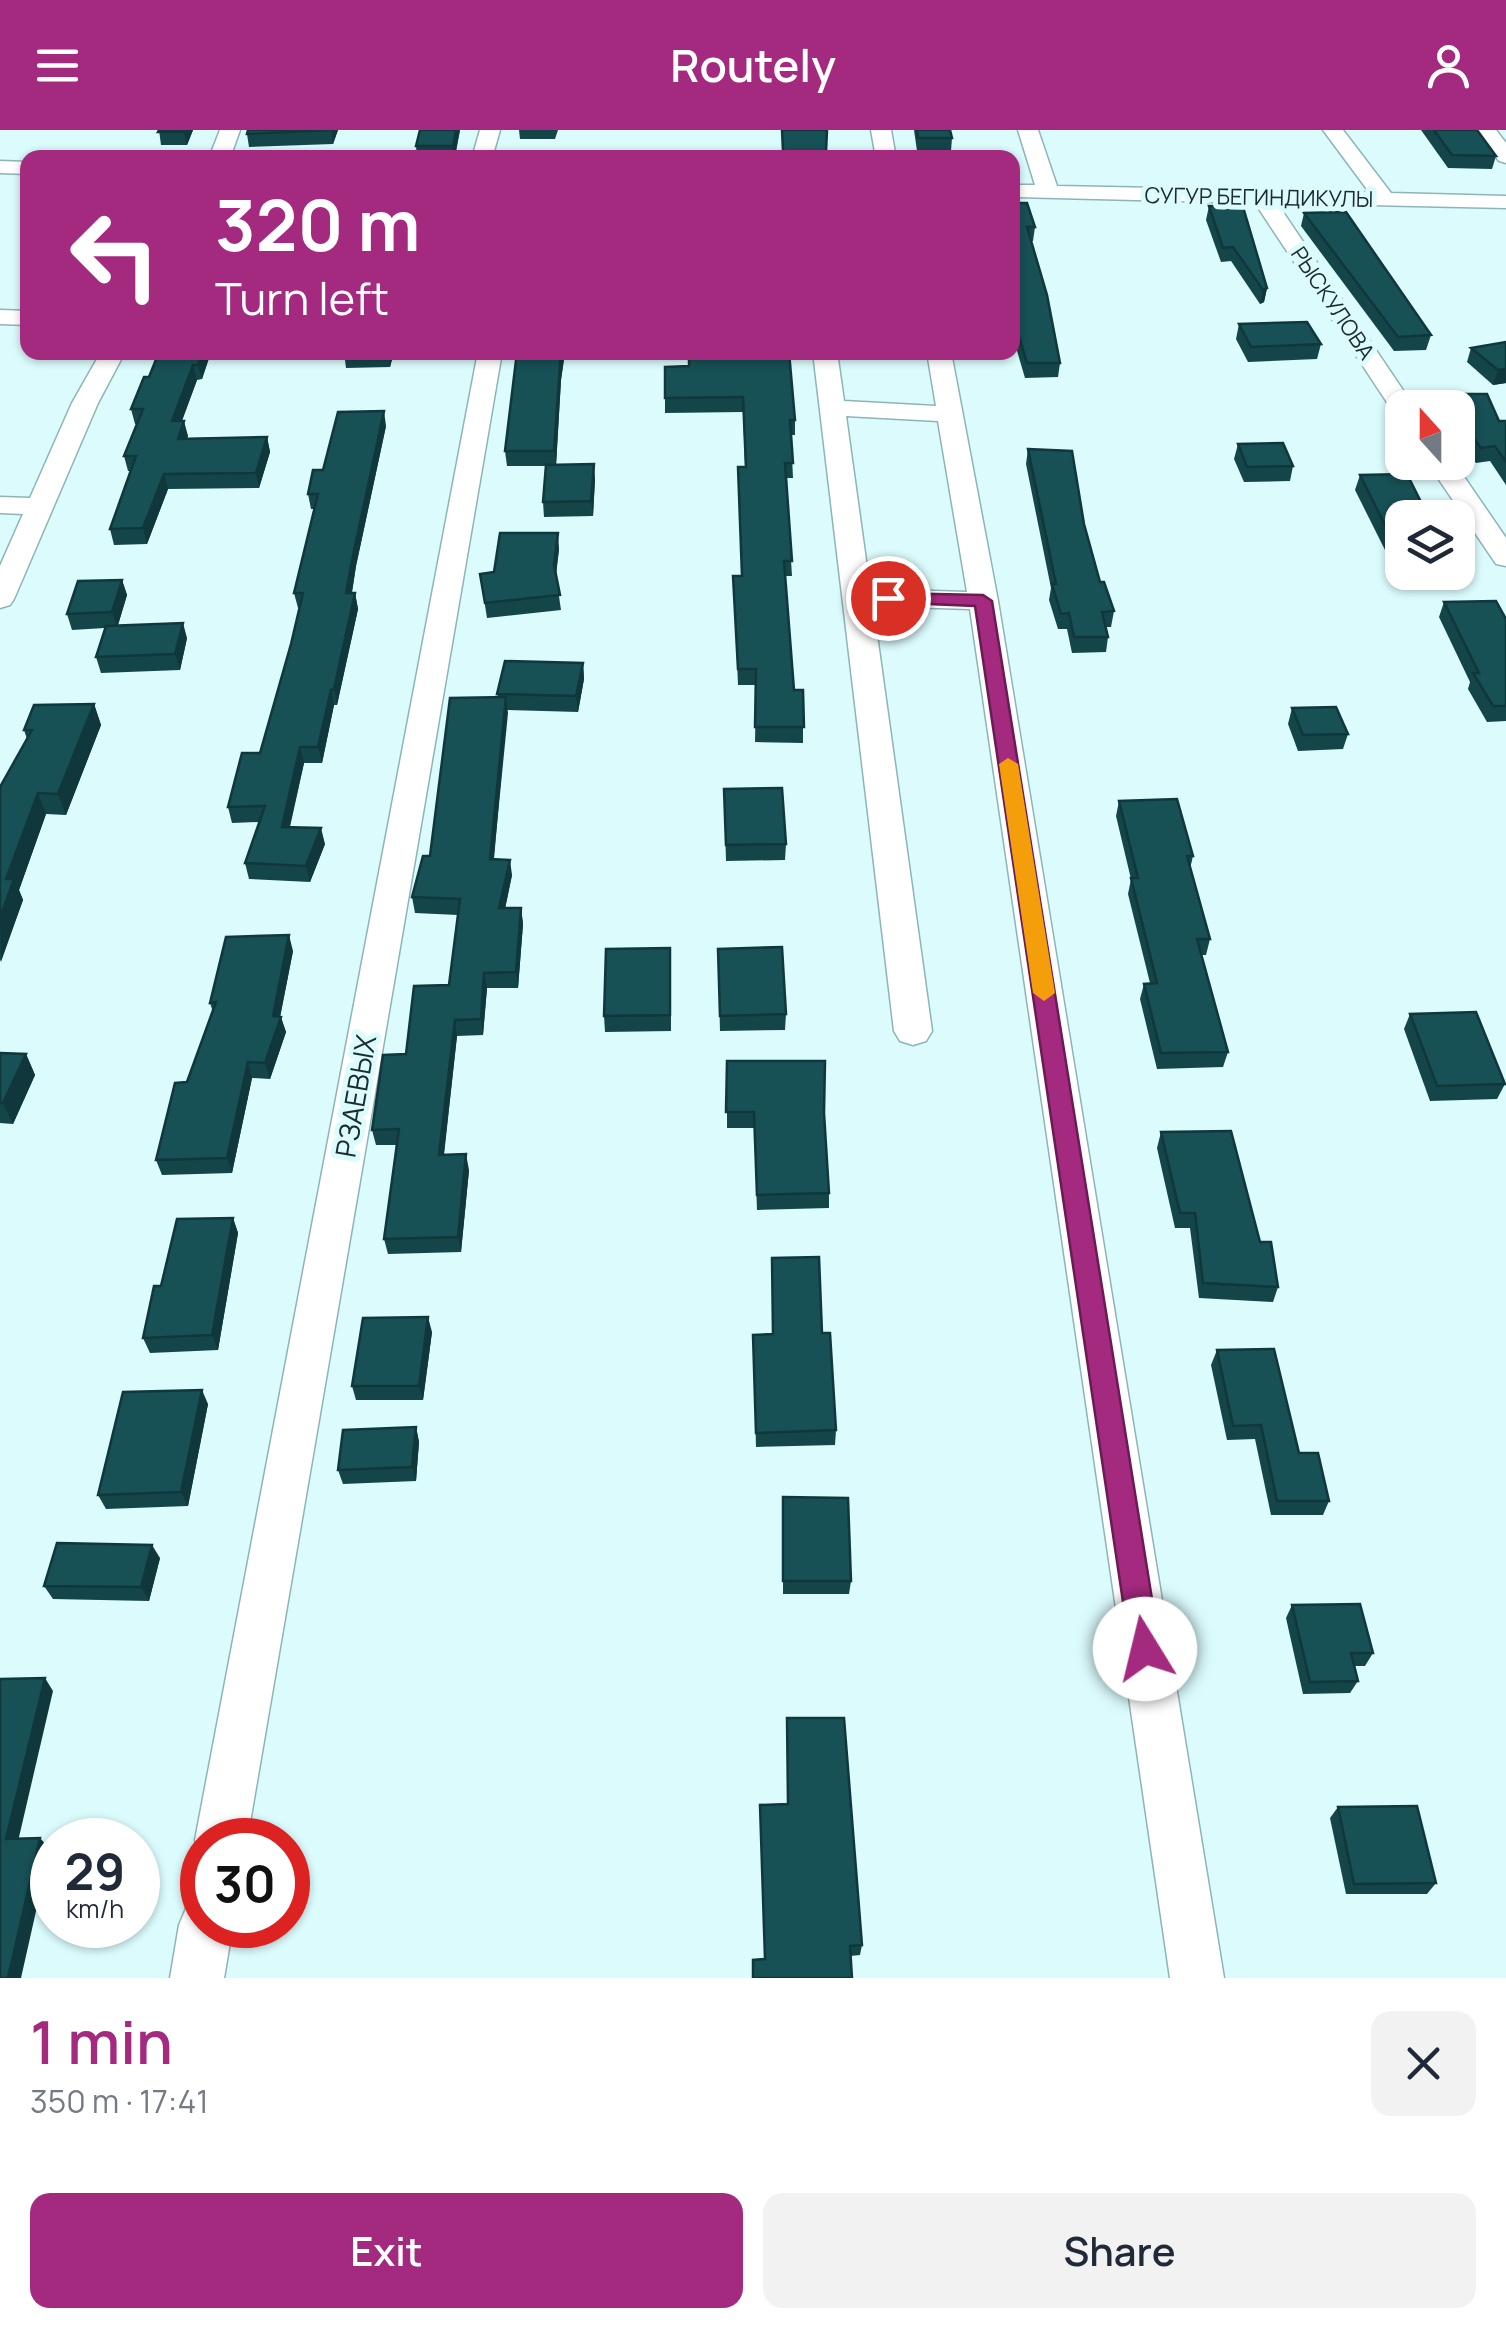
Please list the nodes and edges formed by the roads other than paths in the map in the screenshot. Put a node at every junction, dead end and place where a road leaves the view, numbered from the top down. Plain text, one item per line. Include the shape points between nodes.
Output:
1 (1028, 130) edge
2 (1332, 130) edge
3 (1485, 130) edge
4 (1506, 157) edge
5 (1020, 191) edge
6 (1048, 192) junction
7 (1263, 198) junction
8 (1385, 200) junction
9 (1506, 202) edge
10 (109, 360) edge
11 (489, 360) edge
12 (826, 360) edge
13 (940, 360) edge
14 (1390, 390) edge
15 (832, 408) junction
16 (950, 414) junction
17 (1452, 480) edge
18 (0, 504) edge
19 (40, 506) junction
20 (1506, 558) edge
21 (856, 597) junction
22 (0, 599) edge
23 (983, 601) junction
24 (913, 1031) dead end
25 (225, 1818) edge
26 (202, 1948) edge
27 (197, 1978) edge
28 (1198, 1978) edge

1 - 6 street
2 - 8 street
3 - 4 street
5 - 6 street, СУГУР БЕГИНДИКУЛЫ
6 - 7 street, СУГУР БЕГИНДИКУЛЫ
7 - 8 street, СУГУР БЕГИНДИКУЛЫ
7 - 14 street, РЫСКУЛОВА
8 - 9 street, СУГУР БЕГИНДИКУЛЫ
10 - 19 street
11 - 25 street, РЗАЕВЫХ
12 - 15 street
13 - 16 street
15 - 16 street
15 - 21 street
16 - 23 street
17 - 20 street
18 - 19 street
19 - 22 street
21 - 23 street
21 - 24 street
23 - 28 street
26 - 27 street

